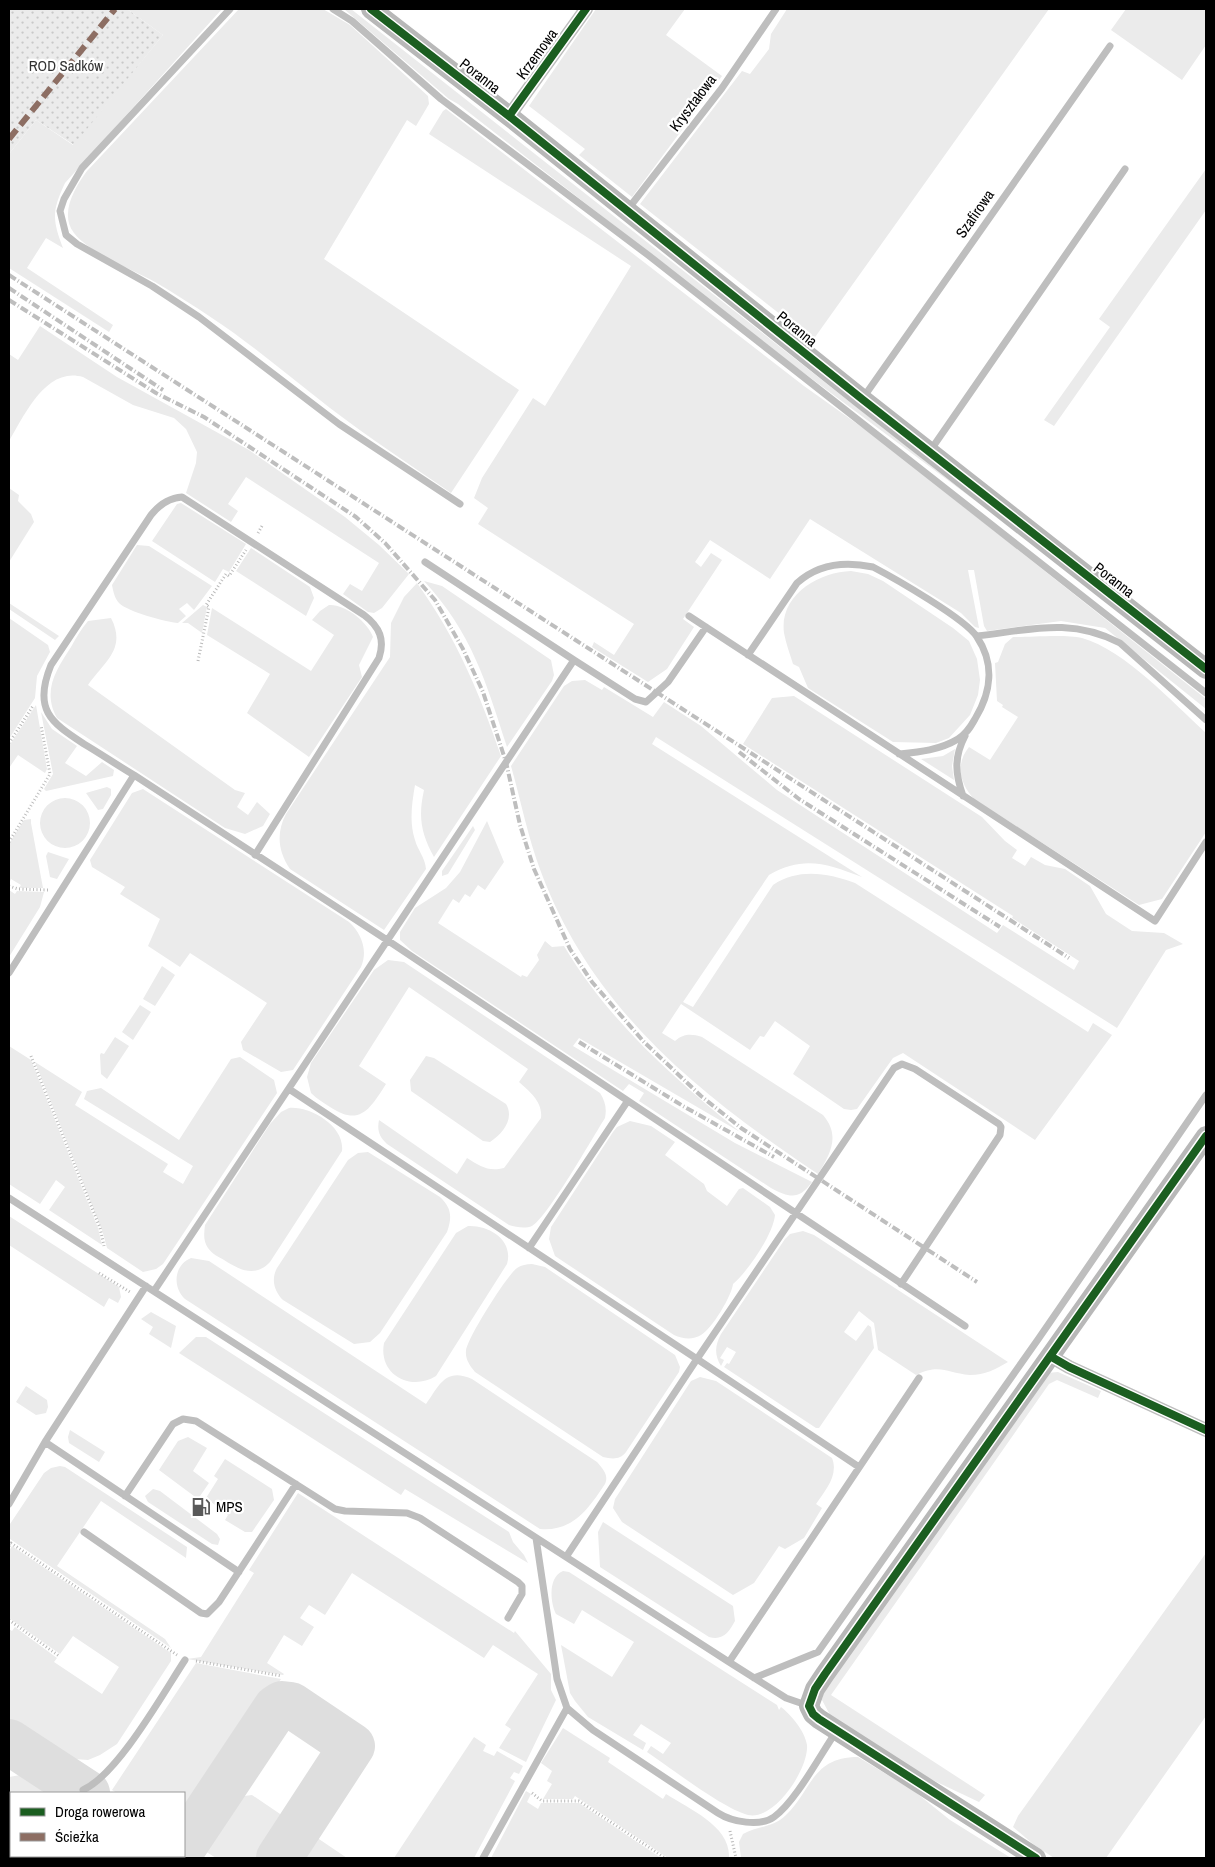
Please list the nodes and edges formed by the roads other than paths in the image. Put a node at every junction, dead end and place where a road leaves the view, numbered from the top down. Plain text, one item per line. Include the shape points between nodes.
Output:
1 (230, 9) edge
2 (334, 9) edge
3 (586, 9) edge
4 (776, 9) edge
5 (379, 12) edge
6 (1110, 46) dead end
7 (509, 116) junction
8 (1125, 170) dead end
9 (627, 210) junction
10 (862, 399) junction
11 (930, 452) junction
12 (460, 504) dead end
13 (425, 562) dead end
14 (689, 616) dead end
15 (706, 627) junction
16 (977, 636) junction
17 (748, 655) junction
18 (574, 660) junction
19 (1206, 670) edge
20 (1206, 693) edge
21 (1206, 720) edge
22 (967, 733) junction
23 (899, 754) junction
24 (134, 775) junction
25 (963, 796) junction
26 (1206, 842) edge
27 (255, 855) junction
28 (387, 940) junction
29 (9, 973) edge
30 (289, 1088) junction
31 (1206, 1095) edge
32 (627, 1102) junction
33 (1206, 1136) edge
34 (9, 1198) edge
35 (795, 1214) junction
36 (529, 1248) junction
37 (901, 1284) junction
38 (146, 1286) junction
39 (154, 1291) junction
40 (965, 1326) dead end
41 (1050, 1356) junction
42 (697, 1359) junction
43 (919, 1378) dead end
44 (1206, 1430) edge
45 (45, 1442) junction
46 (859, 1466) junction
47 (296, 1484) junction
48 (125, 1496) junction
49 (9, 1504) edge
50 (84, 1532) dead end
51 (536, 1538) junction
52 (566, 1557) junction
53 (239, 1572) junction
54 (508, 1618) dead end
55 (185, 1660) road end
56 (729, 1662) junction
57 (754, 1678) junction
58 (809, 1706) junction
59 (567, 1708) junction
60 (836, 1731) junction
61 (83, 1790) dead end
62 (483, 1858) edge
63 (1036, 1858) edge

1 - 12 lane via 82,168 60,211 66,235 199,317 339,424
2 - 20 lane via 441,99 640,250
3 - 7 street, Krzemowa
4 - 9 lane, Kryształowa via 722,88
5 - 7 street, Poranna
6 - 10 lane, Szafirowa
7 - 9 street, Poranna
8 - 11 lane
9 - 10 street, Poranna
10 - 11 street, Poranna
11 - 19 street, Poranna
13 - 18 lane
14 - 15 lane
15 - 17 lane
15 - 18 lane via 668,682 646,702 635,700
16 - 17 lane via 962,622 873,567 856,563 832,564 807,574 797,583
16 - 21 lane via 1066,626 1104,635 1120,643
16 - 22 lane via 986,654 989,693
17 - 23 lane
18 - 28 lane
22 - 23 lane via 941,747
22 - 25 lane via 958,749 956,764
23 - 25 lane
24 - 27 lane
24 - 27 lane via 52,722 44,692 51,665 151,515 161,504 175,498 188,499 370,619 378,627 382,641 379,658
24 - 29 lane
25 - 26 lane via 1155,921
27 - 28 lane
28 - 30 lane
28 - 32 lane
30 - 36 lane
30 - 39 lane
31 - 57 lane via 1040,1338 818,1652
32 - 35 lane
32 - 36 lane
33 - 41 street
34 - 38 lane
35 - 37 lane
35 - 37 lane via 894,1068 902,1064 999,1124 1000,1135
35 - 42 lane
36 - 42 lane
37 - 40 lane
38 - 39 lane
38 - 45 lane
39 - 51 lane
41 - 44 street
41 - 58 street via 825,1674
42 - 46 lane
42 - 52 lane
43 - 46 lane
45 - 48 lane
45 - 49 lane
46 - 56 lane
47 - 48 lane via 196,1421 183,1419 173,1424
47 - 53 lane
47 - 54 lane via 340,1510 408,1513 420,1518 522,1586 522,1594
48 - 53 lane
50 - 53 lane via 201,1613 213,1610
51 - 52 lane
51 - 59 lane via 558,1679
52 - 56 lane
55 - 61 lane via 120,1757 99,1781
56 - 57 lane
57 - 58 lane via 786,1698
58 - 60 street via 812,1714
59 - 60 lane via 593,1730 727,1819 754,1822 773,1818 792,1798
59 - 62 lane
60 - 63 street

